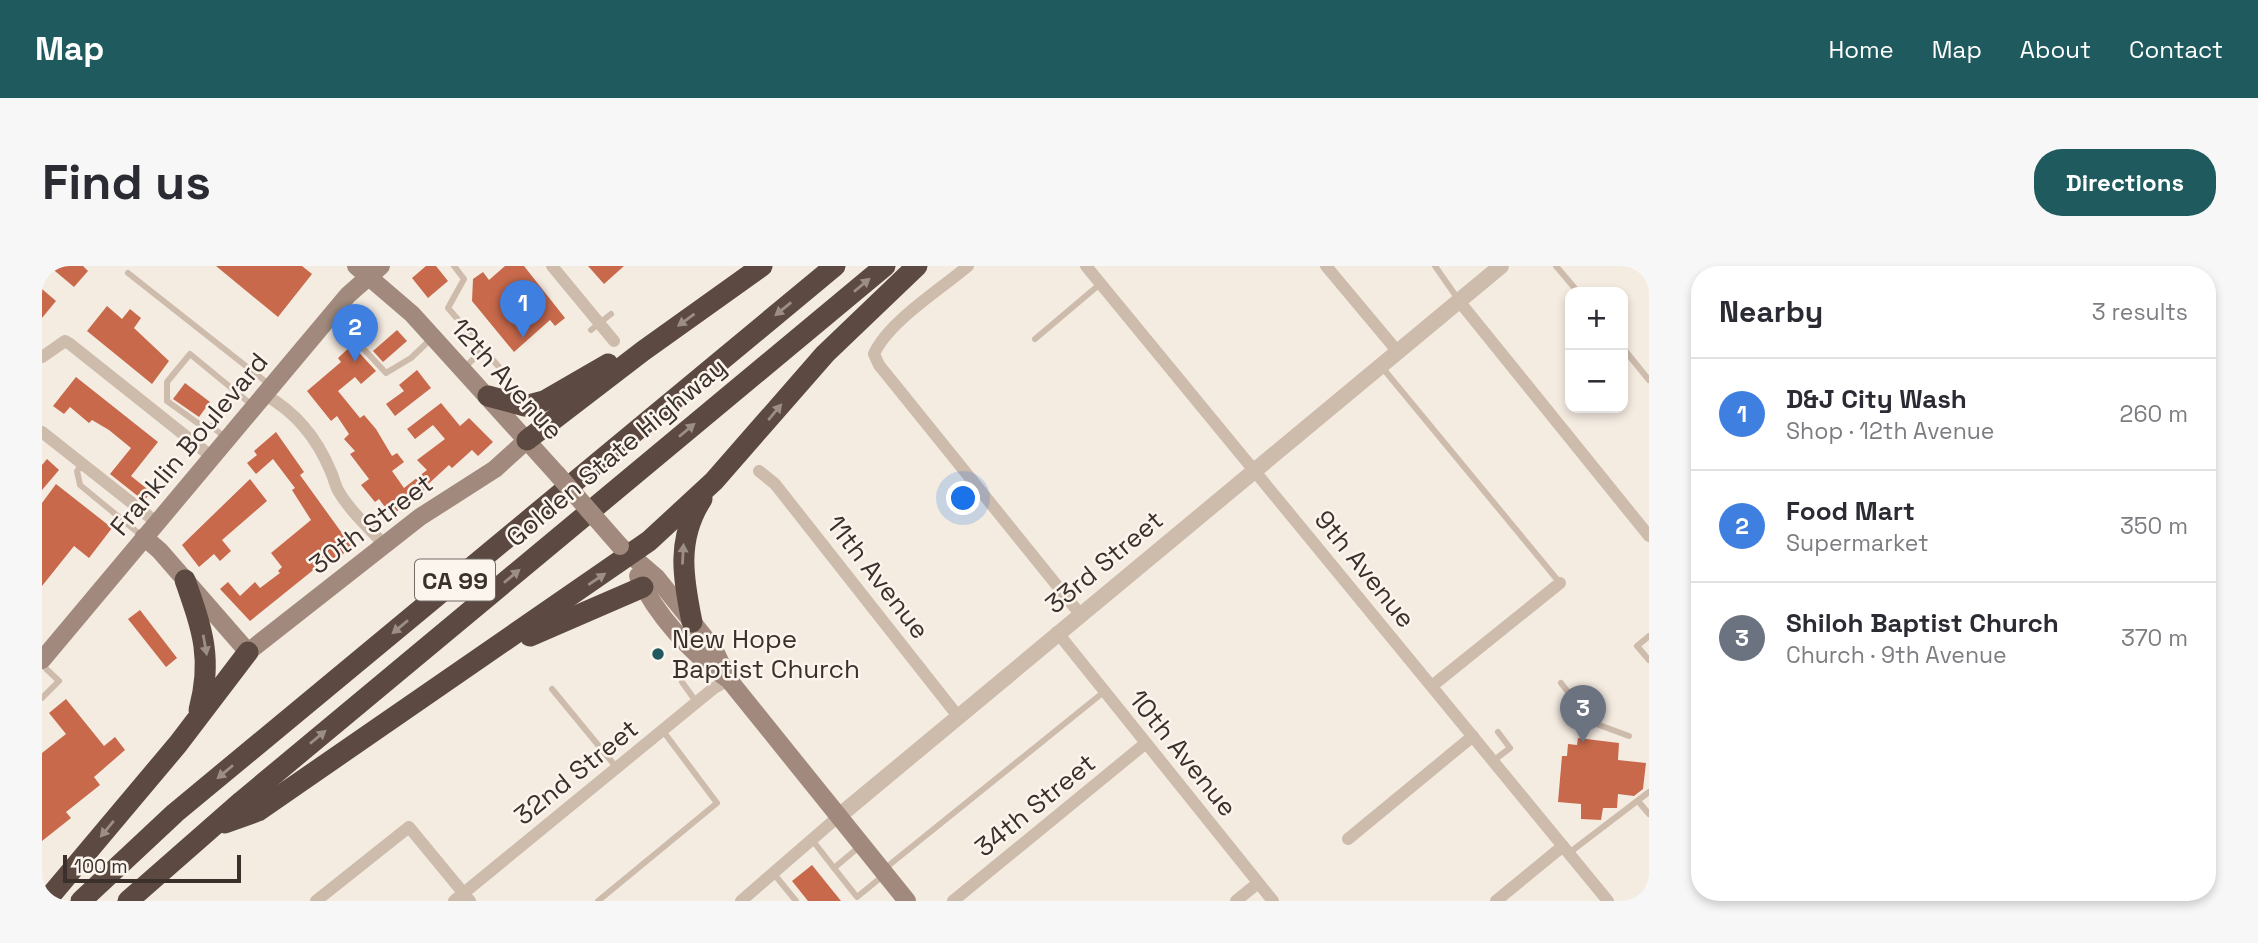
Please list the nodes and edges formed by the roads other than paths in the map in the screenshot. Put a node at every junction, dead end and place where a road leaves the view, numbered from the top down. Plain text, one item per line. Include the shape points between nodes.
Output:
1 (454, 266) edge
2 (552, 266) edge
3 (762, 266) edge
4 (835, 266) edge
5 (885, 266) edge
6 (917, 266) edge
7 (968, 266) edge
8 (1086, 266) edge
9 (1326, 266) edge
10 (1436, 266) edge
11 (1501, 266) edge
12 (1556, 266) edge
13 (368, 269) edge
14 (128, 274) dead end
15 (1100, 284) junction
16 (1574, 287) edge
17 (1459, 301) junction
18 (611, 314) dead end
19 (332, 315) junction
20 (595, 327) junction
21 (433, 337) junction
22 (1035, 339) dead end
23 (614, 341) dead end
24 (484, 349) junction
25 (1625, 350) edge
26 (643, 351) junction
27 (1398, 352) junction
28 (42, 357) edge
29 (1381, 366) junction
30 (499, 367) dead end
31 (463, 369) junction
32 (1649, 380) edge
33 (264, 396) junction
34 (488, 397) junction
35 (42, 432) edge
36 (228, 439) junction
37 (533, 448) junction
38 (212, 457) junction
39 (83, 464) junction
40 (1254, 470) junction
41 (759, 471) dead end
42 (714, 481) junction
43 (156, 522) junction
44 (1649, 536) edge
45 (144, 537) junction
46 (384, 545) junction
47 (624, 551) junction
48 (185, 580) junction
49 (1560, 583) joint
50 (643, 587) junction
51 (1080, 614) junction
52 (692, 622) junction
53 (1058, 632) junction
54 (1649, 636) edge
55 (248, 652) junction
56 (481, 659) junction
57 (1649, 660) edge
58 (42, 662) edge
59 (729, 680) junction
60 (682, 682) dead end
61 (1561, 683) dead end
62 (1432, 686) junction
63 (552, 689) dead end
64 (1105, 691) junction
65 (42, 698) edge
66 (697, 703) junction
67 (957, 715) junction
68 (197, 719) junction
69 (663, 731) junction
70 (1498, 732) dead end
71 (1473, 736) junction
72 (1629, 736) dead end
73 (1146, 743) junction
74 (1493, 761) junction
75 (617, 768) junction
76 (1649, 792) edge
77 (1638, 801) junction
78 (1649, 814) edge
79 (839, 816) junction
80 (210, 828) junction
81 (1348, 839) dead end
82 (813, 841) junction
83 (862, 845) junction
84 (1566, 850) junction
85 (834, 868) junction
86 (884, 872) junction
87 (774, 874) junction
88 (1258, 883) junction
89 (462, 898) edge
90 (859, 899) edge
91 (900, 899) edge
92 (46, 901) edge
93 (81, 901) edge
94 (128, 901) edge
95 (316, 901) edge
96 (598, 901) edge
97 (741, 901) edge
98 (796, 901) edge
99 (953, 901) edge
100 (1236, 901) edge
101 (1273, 901) edge
102 (1496, 901) edge
103 (1608, 901) edge

1 - 24 lane via 464,279 448,308
2 - 20 street
3 -> 26 highway
4 -> 93 highway, Golden State Highway / CA 99 via 186,805
80 -> 5 highway, Golden State Highway / CA 99
42 -> 6 highway via 825,354
7 - 51 street via 896,325 874,354
8 - 15 street, 9th Avenue
9 - 27 street
10 - 17 lane
11 - 17 street, 33rd Street
12 - 16 lane
13 - 19 main road, Franklin Boulevard
13 - 21 main road, 12th Avenue
14 - 33 lane
15 - 22 lane
15 - 40 street, 9th Avenue
17 - 27 street, 33rd Street
17 - 44 street
18 - 20 lane
19 - 21 lane via 386,373
19 - 33 main road, Franklin Boulevard
20 - 23 street
21 - 31 main road, 12th Avenue
24 - 30 lane
24 - 31 lane
25 - 32 lane
26 - 34 highway via 605,365 544,401 525,406
26 - 37 highway
27 - 29 street, 33rd Street
28 - 38 street via 65,341
29 - 40 street, 33rd Street
29 - 49 lane
31 - 34 main road, 12th Avenue
33 - 36 main road, Franklin Boulevard
33 - 36 lane via 190,354 167,382 167,401
33 - 46 street via 300,421 317,444 344,499
34 - 37 main road, 12th Avenue
35 - 39 street
36 - 38 main road, Franklin Boulevard
37 - 46 main road, 30th Street
37 - 47 main road, 12th Avenue, bridge
38 - 43 main road, Franklin Boulevard
39 - 43 street
39 - 45 lane via 78,471 80,485
40 - 51 street, 33rd Street
40 - 62 street, 9th Avenue
41 - 67 street, 11th Avenue via 775,484
42 - 47 highway
52 -> 42 highway via 683,577 684,543 697,507
43 - 45 main road, Franklin Boulevard
45 - 48 main road
45 - 58 main road, Franklin Boulevard
46 - 55 main road, 30th Street
47 - 50 main road, 12th Avenue
47 - 52 main road, 12th Avenue via 656,577
56 -> 47 highway
48 - 55 main road
48 -> 68 highway via 208,658
49 - 62 street
50 - 56 highway
50 - 59 main road, 12th Avenue via 703,661
51 - 53 street, 33rd Street
52 - 59 main road, 12th Avenue via 714,649
53 - 64 street, 10th Avenue
53 - 67 street, 33rd Street
54 - 57 lane via 1637,646
55 - 68 highway
56 - 80 highway via 258,811
58 - 65 lane via 59,681
59 - 66 street, 32nd Street
59 - 79 main road, 12th Avenue
60 - 66 lane
61 - 72 lane via 1591,722
62 - 71 street, 9th Avenue
63 - 75 lane
64 - 73 street, 10th Avenue
64 - 86 lane
66 - 69 street, 32nd Street
67 - 79 street, 33rd Street
68 -> 92 highway
69 - 75 street, 32nd Street
69 - 96 lane via 717,803
70 - 74 lane via 1510,748
71 - 74 street, 9th Avenue
71 - 81 street
73 - 88 street, 10th Avenue
73 - 99 street, 34th Street
74 - 84 street, 9th Avenue
75 - 89 street, 32nd Street
76 - 77 lane
77 - 78 lane
77 - 84 lane
79 - 82 street, 33rd Street
79 - 83 main road, 12th Avenue
80 - 94 highway, Golden State Highway / CA 99
82 - 85 lane
82 - 87 street, 33rd Street
83 - 85 lane
83 - 86 main road, 12th Avenue
84 - 102 street
84 - 103 street, 9th Avenue
85 - 90 lane
86 - 90 lane
86 - 91 main road, 12th Avenue
87 - 97 street, 33rd Street
87 - 98 lane
88 - 100 street
88 - 101 street, 10th Avenue
89 - 95 street via 409,827

